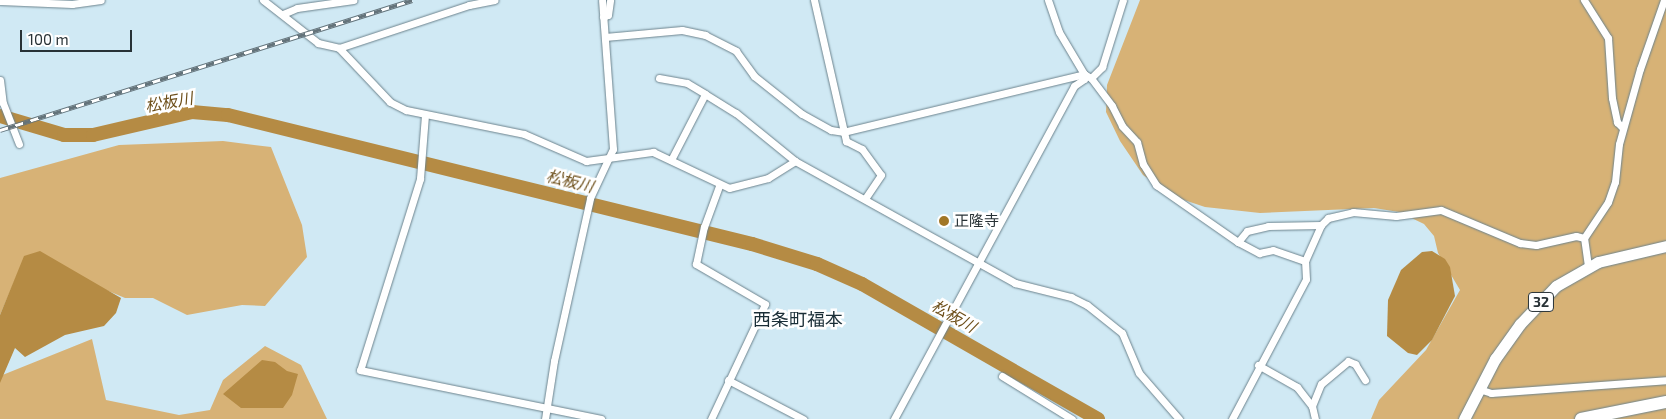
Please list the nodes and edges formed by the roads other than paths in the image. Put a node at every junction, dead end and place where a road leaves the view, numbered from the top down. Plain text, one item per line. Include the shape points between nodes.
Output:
1 (101, 0) edge
2 (263, 0) edge
3 (353, 0) edge
4 (495, 0) edge
5 (602, 0) edge
6 (610, 0) edge
7 (814, 0) edge
8 (1048, 0) edge
9 (1123, 0) edge
10 (1584, 0) edge
11 (1664, 0) edge
12 (0, 1) edge
13 (283, 14) junction
14 (603, 17) junction
15 (605, 37) junction
16 (339, 48) junction
17 (1084, 74) junction
18 (659, 78) dead end
19 (1091, 78) junction
20 (0, 80) edge
21 (705, 94) junction
22 (425, 115) junction
23 (1623, 128) junction
24 (843, 132) junction
25 (19, 144) dead end
26 (611, 158) junction
27 (671, 160) junction
28 (795, 161) junction
29 (599, 162) junction
30 (603, 170) junction
31 (719, 186) junction
32 (865, 198) junction
33 (1321, 225) junction
34 (1584, 238) junction
35 (1238, 242) junction
36 (1666, 246) edge
37 (1305, 261) junction
38 (979, 265) junction
39 (1588, 266) junction
40 (1258, 365) junction
41 (1002, 376) dead end
42 (728, 380) junction
43 (1365, 380) dead end
44 (1666, 380) edge
45 (1479, 389) junction
46 (1666, 402) edge
47 (1312, 406) junction
48 (547, 408) junction
49 (545, 419) edge
50 (601, 419) edge
51 (711, 419) edge
52 (803, 419) edge
53 (894, 419) edge
54 (1072, 419) edge
55 (1179, 419) edge
56 (1232, 419) edge
57 (1315, 419) edge
58 (1464, 419) edge
59 (1581, 419) edge

1 - 12 street via 72,4
2 - 13 street
3 - 13 street via 297,8
4 - 16 street via 469,5
5 - 14 street
6 - 14 street via 608,15
7 - 24 street
8 - 17 street via 1058,32
9 - 19 street via 1102,68
10 - 23 street via 1608,38 1612,98 1617,122
11 - 23 street
13 - 16 street via 318,43
14 - 15 street
15 - 24 street via 682,30 705,34 736,51 754,76 802,114 831,130
15 - 26 street
16 - 22 street via 390,102
17 - 19 street
17 - 24 street
17 - 38 street via 1084,79 1074,86
18 - 21 street via 687,83
19 - 35 street via 1122,126 1137,142 1143,164 1156,186
20 - 25 street via 3,103
21 - 27 street
21 - 28 street via 736,113
22 - 29 street via 524,134 586,161
22 - 48 street via 424,161 420,179 360,370
23 - 34 street via 1615,182 1608,202
24 - 32 street via 846,141 862,150 882,175
26 - 27 street via 653,152
26 - 29 street
26 - 30 street
27 - 31 street
28 - 31 street via 768,178 729,188
28 - 32 street
29 - 30 street
30 - 48 street via 590,198 554,361
31 - 42 street via 704,227 696,264 765,304
32 - 38 street
33 - 34 street via 1328,218 1353,212 1396,216 1441,210 1520,243 1536,245 1576,236
33 - 35 street via 1261,228 1247,231
33 - 37 street
34 - 39 street
35 - 37 street via 1259,253 1273,250
36 - 39 main road, 32
37 - 40 street via 1306,279
38 - 53 street
38 - 55 street via 1015,283 1071,297 1102,316 1128,340 1139,373
39 - 45 main road, 32 via 1556,286 1520,324
40 - 47 street via 1297,387
40 - 56 street
41 - 54 street
42 - 51 street
42 - 52 street
43 - 47 street via 1355,364 1348,361 1321,384
44 - 45 street via 1491,393
45 - 58 main road, 32
46 - 59 highway
47 - 57 street
48 - 49 street
48 - 50 street

